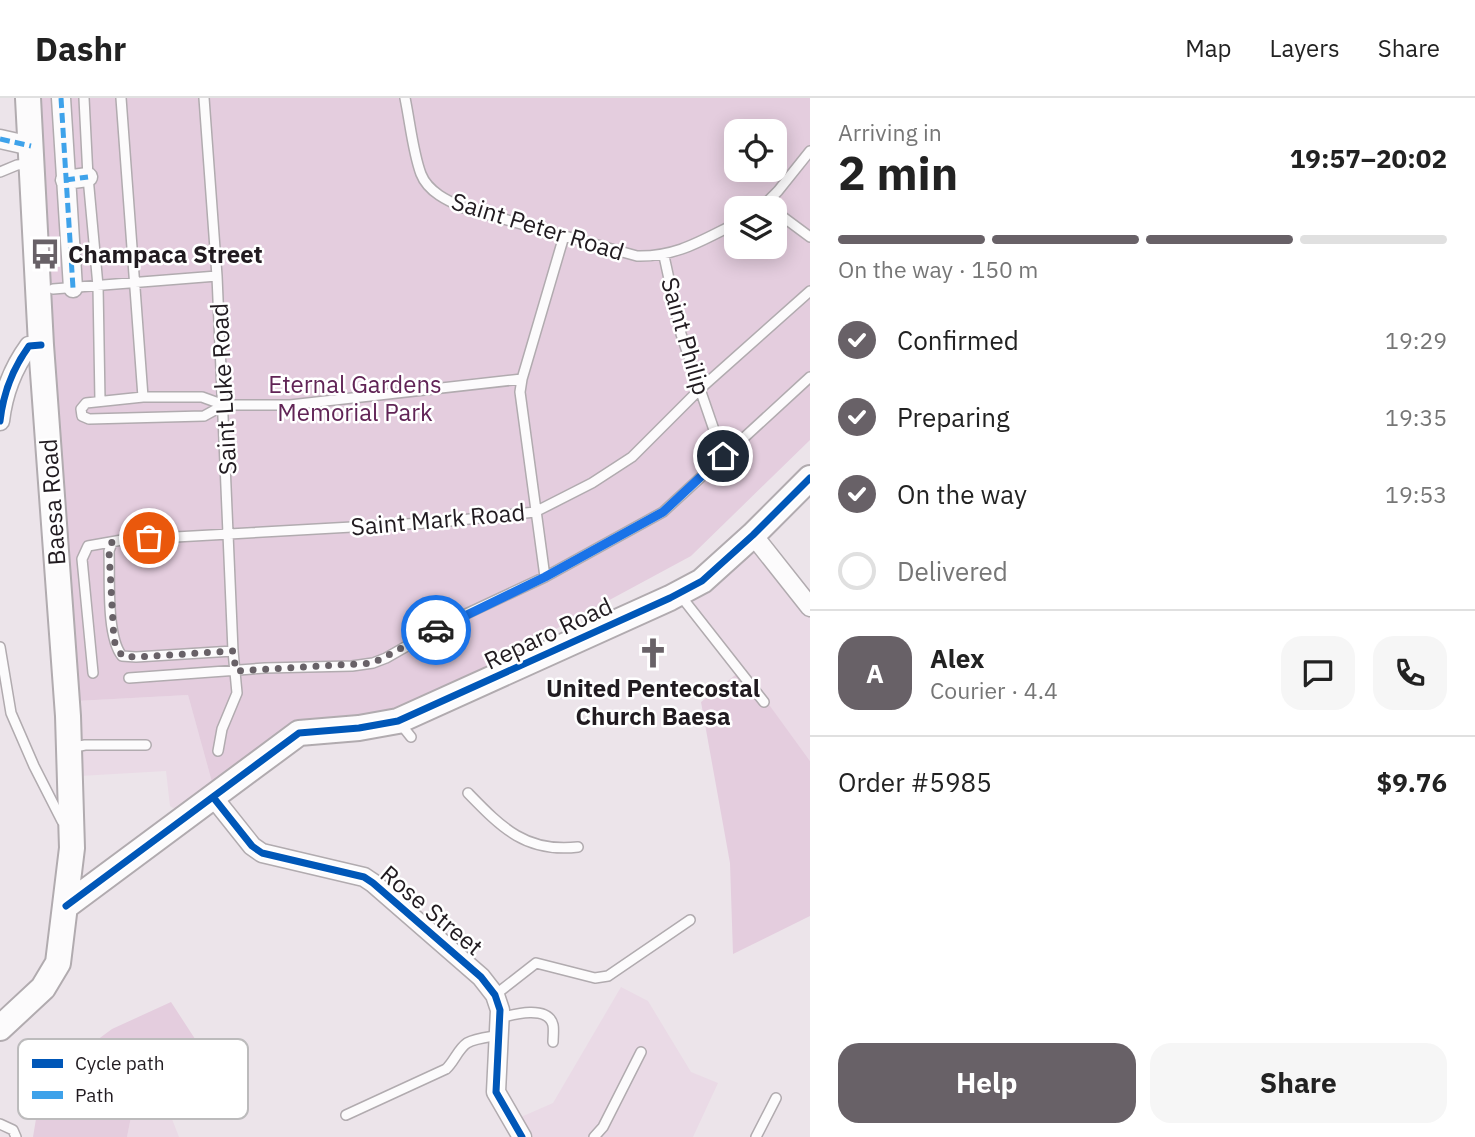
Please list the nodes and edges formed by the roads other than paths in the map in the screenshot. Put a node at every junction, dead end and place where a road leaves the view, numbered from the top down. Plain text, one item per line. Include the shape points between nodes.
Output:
1 (28, 98) edge
2 (61, 98) edge
3 (84, 98) edge
4 (121, 98) edge
5 (213, 98) edge
6 (405, 98) edge
7 (205, 103) edge
8 (0, 139) edge
9 (810, 151) edge
10 (31, 155) junction
11 (0, 172) edge
12 (88, 177) junction
13 (65, 180) junction
14 (778, 196) edge
15 (787, 221) edge
16 (724, 229) edge
17 (564, 236) junction
18 (810, 237) edge
19 (664, 256) junction
20 (217, 276) junction
21 (135, 282) junction
22 (98, 286) junction
23 (73, 288) junction
24 (53, 289) dead end
25 (810, 291) edge
26 (41, 345) junction
27 (810, 377) edge
28 (522, 379) junction
29 (700, 389) junction
30 (143, 397) junction
31 (100, 401) junction
32 (224, 405) junction
33 (0, 421) edge
34 (723, 456) junction
35 (810, 478) edge
36 (535, 512) junction
37 (230, 534) junction
38 (753, 535) junction
39 (112, 542) junction
40 (545, 577) junction
41 (679, 593) junction
42 (810, 607) edge
43 (0, 647) edge
44 (233, 651) junction
45 (236, 671) junction
46 (93, 673) dead end
47 (130, 678) dead end
48 (764, 702) dead end
49 (146, 745) dead end
50 (68, 748) junction
51 (218, 751) dead end
52 (468, 793) dead end
53 (213, 797) junction
54 (72, 824) junction
55 (578, 847) dead end
56 (66, 906) junction
57 (690, 920) dead end
58 (495, 995) junction
59 (0, 1027) edge
60 (500, 1027) junction
61 (553, 1042) dead end
62 (641, 1052) dead end
63 (776, 1098) dead end
64 (346, 1115) dead end
65 (0, 1124) edge
66 (16, 1137) edge
67 (522, 1137) edge
68 (594, 1137) edge
69 (756, 1137) edge

1 - 10 main road, Baesa Road
2 - 13 street
3 - 12 lane
4 - 21 lane
5 - 7 lane
6 - 17 lane, Saint Peter Road via 422,176 433,190 464,208
7 - 20 lane, Saint Luke Road
8 - 10 street
9 - 14 lane
10 - 11 lane
10 - 26 main road, Baesa Road
12 - 13 street
12 - 22 lane
13 - 23 street
15 - 18 lane
16 - 19 lane, Saint Peter Road
17 - 19 lane, Saint Peter Road via 637,256
17 - 28 lane
19 - 29 lane, Saint Philip via 681,334
20 - 21 lane
20 - 32 lane, Saint Luke Road
21 - 22 lane
21 - 30 lane
22 - 23 lane
22 - 31 lane
23 - 24 lane
25 - 29 lane, Saint Mark Road
26 - 33 street via 29,346 15,370
26 - 50 main road, Baesa Road
27 - 34 lane
28 - 32 lane via 290,405
28 - 36 lane
29 - 34 lane, Saint Philip
29 - 36 lane, Saint Mark Road via 632,457
30 - 31 lane
30 - 32 lane via 202,397
31 - 32 lane via 82,405 82,416 204,416
32 - 37 lane, Saint Luke Road
34 - 40 lane via 663,512
35 - 38 main road, Reparo Road
36 - 37 lane, Saint Mark Road
36 - 40 lane
37 - 39 lane, Saint Mark Road
37 - 44 lane, Saint Luke Road
38 - 41 main road, Reparo Road via 702,581
38 - 42 street
39 - 44 lane via 112,620 114,641 122,656
39 - 46 lane via 88,546 82,559
40 - 45 lane via 373,663
41 - 48 lane
41 - 53 main road, Reparo Road via 405,729 299,733
43 - 54 lane via 11,713 62,821
44 - 45 lane, Saint Luke Road
45 - 47 lane
45 - 51 lane, Saint Luke Road via 237,693
49 - 50 lane
50 - 54 main road, Baesa Road
52 - 55 lane via 518,837 550,848
53 - 56 main road, Reparo Road
53 - 58 street, Rose Street via 251,846 262,853 373,883 481,977
54 - 56 main road, Baesa Road
56 - 59 main road via 60,956 52,975
57 - 58 lane via 602,978 536,963
58 - 60 street, Rose Street
60 - 61 lane via 511,1015 541,1013 553,1025
60 - 64 lane via 467,1043 446,1069
60 - 67 street, Rose Street via 496,1093
62 - 68 lane via 603,1128
63 - 69 lane
65 - 66 lane via 13,1130

